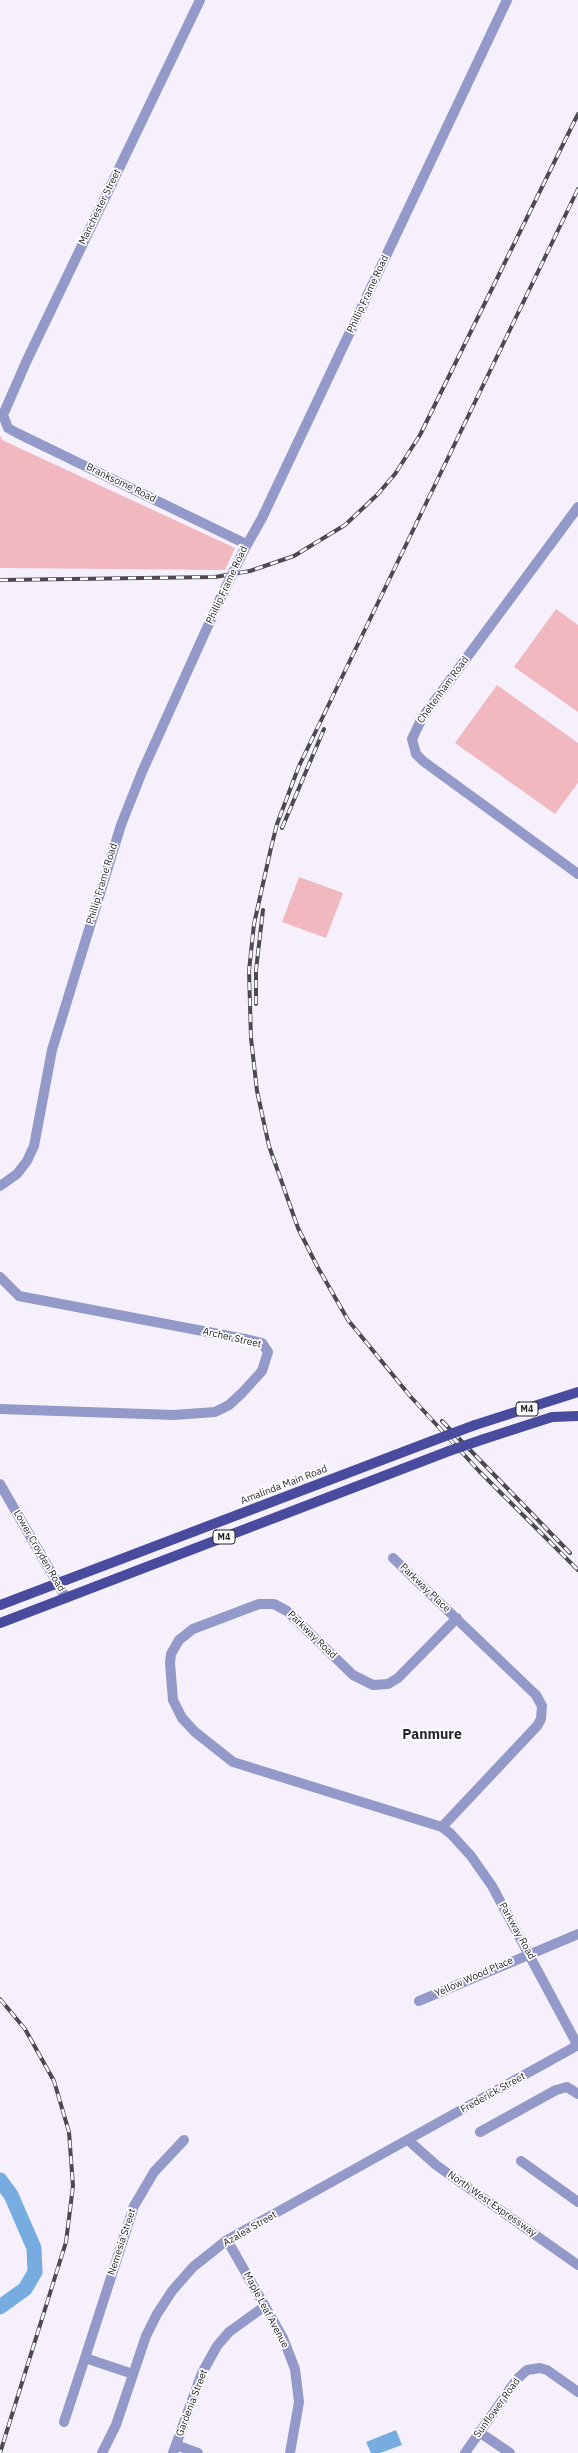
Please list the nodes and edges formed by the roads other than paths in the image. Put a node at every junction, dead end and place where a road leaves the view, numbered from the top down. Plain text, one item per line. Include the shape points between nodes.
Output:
1 (200, 0) edge
2 (507, 0) edge
3 (3, 415) joint
4 (578, 507) edge
5 (245, 547) junction
6 (578, 874) edge
7 (0, 1186) edge
8 (0, 1278) edge
9 (578, 1392) edge
10 (0, 1409) edge
11 (578, 1416) edge
12 (0, 1484) edge
13 (393, 1558) dead end
14 (58, 1583) junction
15 (66, 1598) junction
16 (0, 1605) edge
17 (457, 1618) junction
18 (0, 1623) edge
19 (442, 1827) junction
20 (578, 1934) edge
21 (529, 1953) junction
22 (419, 2000) dead end
23 (578, 2046) edge
24 (578, 2094) edge
25 (480, 2132) dead end
26 (184, 2140) dead end
27 (408, 2140) junction
28 (521, 2161) dead end
29 (578, 2202) edge
30 (228, 2240) junction
31 (578, 2265) edge
32 (265, 2306) junction
33 (85, 2358) junction
34 (133, 2374) junction
35 (578, 2392) edge
36 (64, 2422) dead end
37 (479, 2432) junction
38 (175, 2449) edge
39 (102, 2453) edge
40 (198, 2453) edge
41 (292, 2453) edge
42 (465, 2453) edge
43 (510, 2453) edge

1 - 3 street, Manchester Street
2 - 5 street, Phillip Frame Road via 266,510
3 - 5 street, Branksome Road via 8,428 17,433
4 - 6 street, Cheltenham Road via 422,718 412,739 416,754 424,761
5 - 7 street, Phillip Frame Road, bridge via 142,772 121,825 52,1050 34,1146 27,1161
8 - 10 street, Archer Street via 19,1296 250,1340 262,1343 268,1352 262,1371 229,1405 215,1412 178,1416
9 - 14 main road, Amalinda Main Road / M4, bridge via 475,1425
11 - 15 main road, M4, bridge via 552,1417 484,1439
12 - 14 street, Lower Croyden Road
13 - 17 street, Parkway Place
14 - 15 street, Lower Croyden Road
14 - 16 main road, Amalinda Main Road / M4
15 - 18 main road, M4
17 - 19 street via 536,1695 542,1712 537,1726
17 - 19 street, Parkway Road via 398,1678 380,1685 366,1683 353,1675 287,1610 274,1604 259,1604 193,1629 174,1646 170,1664 171,1689 177,1710 195,1732 225,1757 242,1765
19 - 21 street, Parkway Road via 461,1844 481,1870
20 - 21 street, Yellow Wood Place
21 - 22 street, Yellow Wood Place
21 - 23 street, Parkway Road
23 - 27 street, Frederick Street
24 - 25 street via 567,2088 556,2090
26 - 33 street, Nemesia Street via 154,2172 134,2206
27 - 30 street, Azalea Street
27 - 31 street, North West Expressway via 436,2166
28 - 29 street
30 - 32 street, Maple Leaf Avenue
30 - 34 street, Azalea Street via 193,2267 172,2290 146,2336
32 - 38 street, Gardenia Street via 228,2332 217,2346 202,2373
32 - 41 street, Maple Leaf Avenue via 289,2352 298,2384 297,2419
33 - 34 street
33 - 36 street, Nemesia Street
34 - 39 street, Azalea Street via 116,2425
35 - 37 street, Sunflower Road via 546,2370 527,2370 517,2379
37 - 42 street, Sunflower Road
37 - 43 street
38 - 40 street

